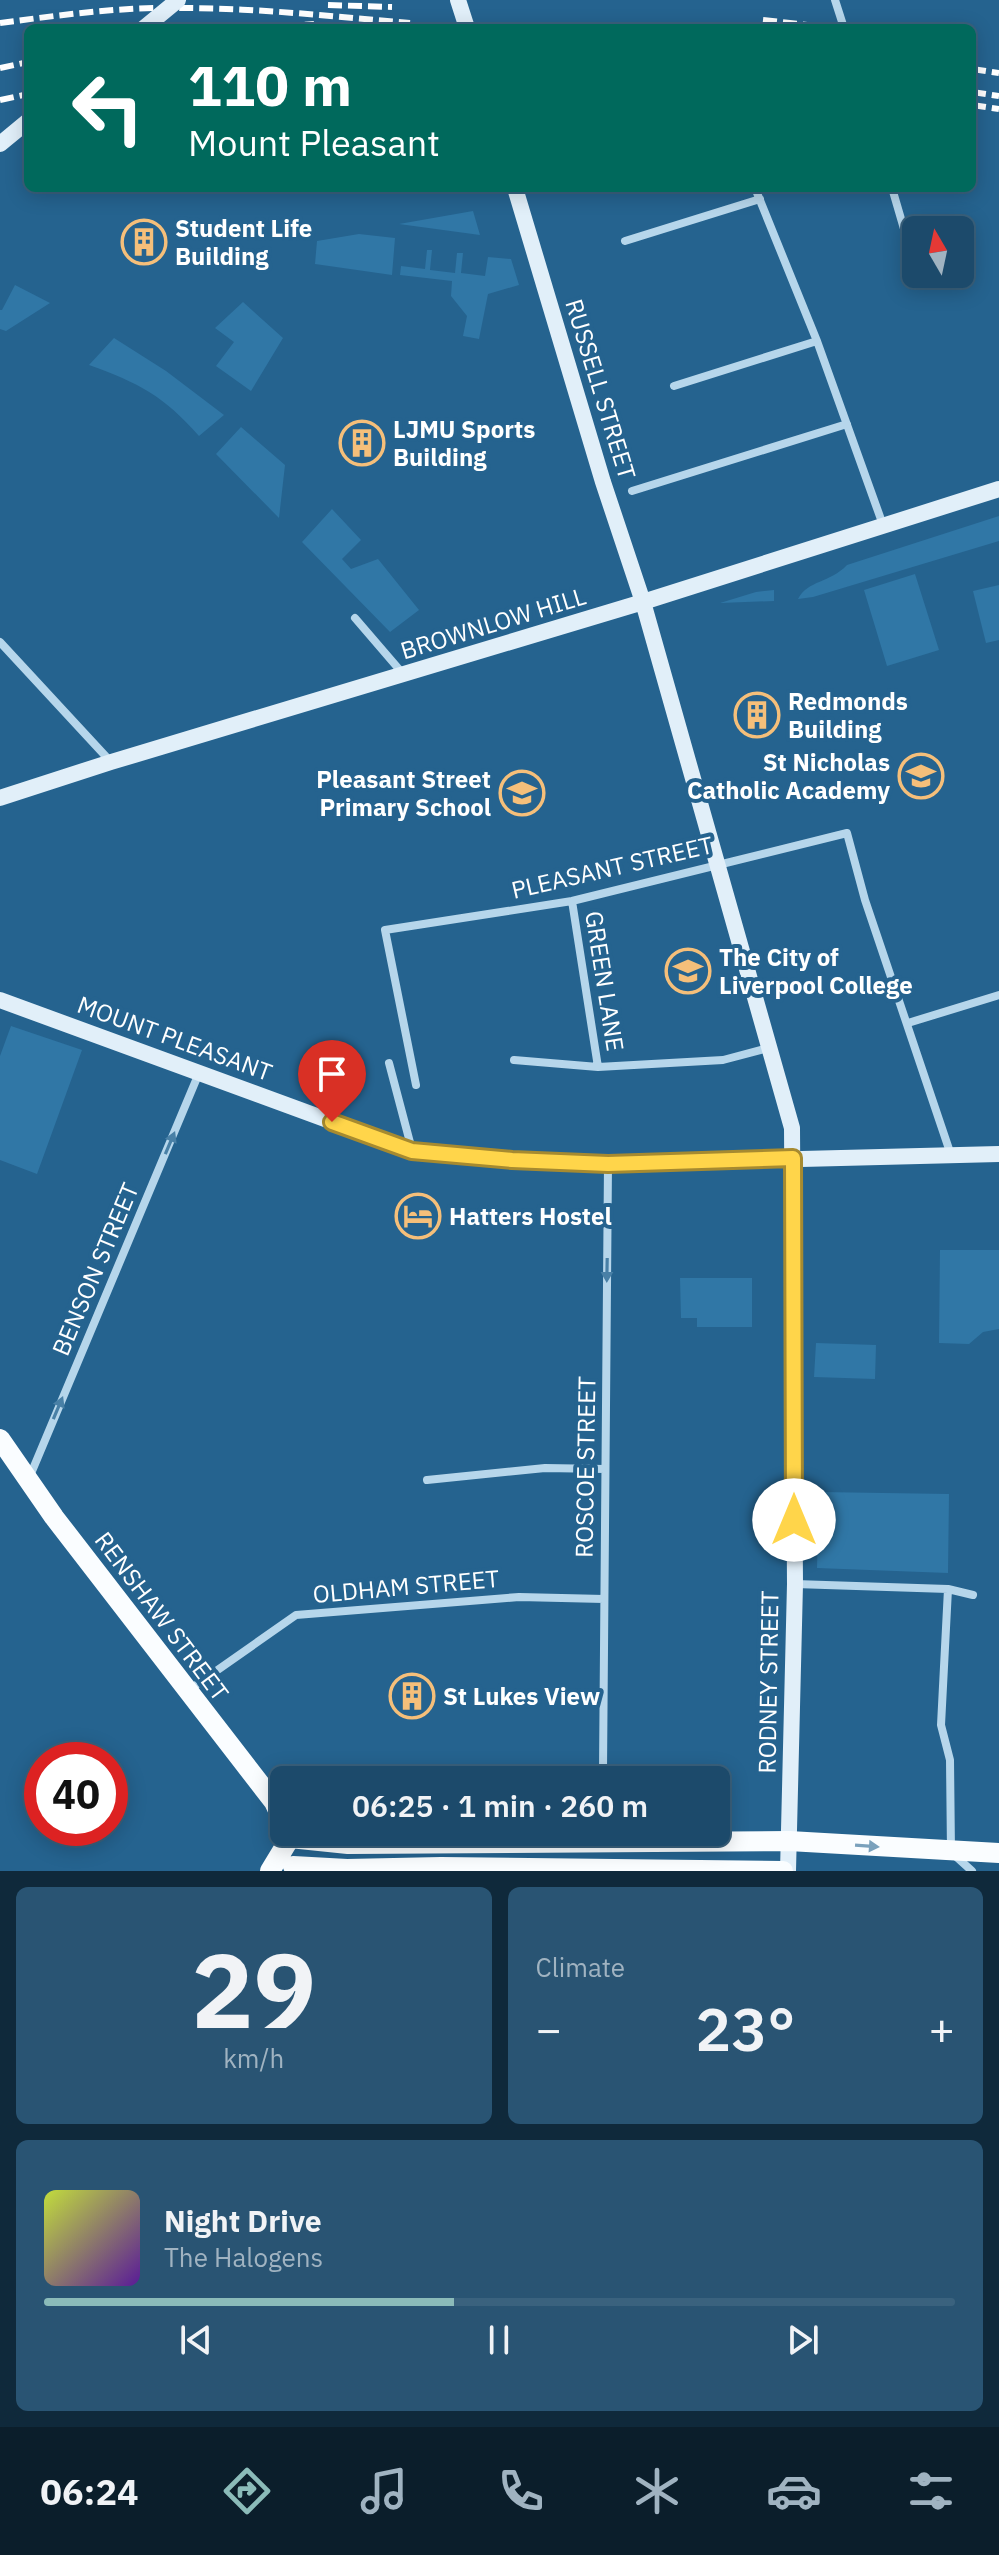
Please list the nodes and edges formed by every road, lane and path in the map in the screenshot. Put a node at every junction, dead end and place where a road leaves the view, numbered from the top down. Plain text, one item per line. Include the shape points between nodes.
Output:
1 (178, 0) edge
2 (458, 0) edge
3 (835, 0) edge
4 (149, 24) edge
5 (466, 24) edge
6 (843, 24) edge
7 (24, 124) edge
8 (1, 143) edge
9 (516, 192) edge
10 (757, 192) edge
11 (893, 192) edge
12 (760, 199) junction
13 (902, 222) edge
14 (625, 241) dead end
15 (817, 341) junction
16 (674, 386) dead end
17 (847, 424) junction
18 (999, 489) edge
19 (632, 491) dead end
20 (884, 526) junction
21 (643, 602) junction
22 (355, 618) dead end
23 (0, 642) edge
24 (404, 675) junction
25 (111, 762) junction
26 (0, 798) edge
27 (716, 865) junction
28 (572, 901) junction
29 (999, 995) edge
30 (0, 1000) edge
31 (908, 1023) junction
32 (768, 1048) junction
33 (514, 1060) dead end
34 (389, 1063) dead end
35 (598, 1067) junction
36 (199, 1073) junction
37 (416, 1085) dead end
38 (412, 1151) junction
39 (999, 1154) edge
40 (952, 1155) junction
41 (793, 1158) junction
42 (608, 1164) junction
43 (0, 1439) edge
44 (605, 1469) junction
45 (28, 1480) junction
46 (427, 1480) dead end
47 (795, 1584) junction
48 (948, 1589) junction
49 (973, 1595) dead end
50 (604, 1599) junction
51 (187, 1692) junction
52 (603, 1766) edge
53 (270, 1797) edge
54 (730, 1841) edge
55 (789, 1841) junction
56 (281, 1846) edge
57 (289, 1846) edge
58 (602, 1846) edge
59 (951, 1852) junction
60 (999, 1853) edge
61 (292, 1868) edge
62 (595, 1870) edge
63 (270, 1871) edge
64 (786, 1871) edge
65 (972, 1871) edge

1 - 4 street, bridge
2 - 5 street
3 - 6 street
7 - 8 street
9 - 21 street, RUSSELL STREET
10 - 12 street
11 - 13 street
12 - 14 street
12 - 15 street
15 - 16 street
15 - 17 street
17 - 19 street
17 - 20 street
18 - 20 street, BROWNLOW HILL
20 - 21 street, BROWNLOW HILL
21 - 24 street, BROWNLOW HILL
21 - 27 street, RUSSELL STREET
22 - 24 street
23 - 25 street
24 - 25 street, BROWNLOW HILL
25 - 26 street, BROWNLOW HILL
27 - 28 street, PLEASANT STREET
27 - 31 street, PLEASANT STREET via 847,833
27 - 32 street, RODNEY STREET
28 - 35 street, GREEN LANE
28 - 37 street, PLEASANT STREET via 385,930
29 - 31 street
30 - 36 street, MOUNT PLEASANT
31 - 40 street
32 - 35 street, GREEN LANE via 723,1060
32 - 41 street, RODNEY STREET via 792,1128
33 - 35 street, GREEN LANE
34 - 38 street
36 - 38 street, MOUNT PLEASANT
45 -> 36 street, BENSON STREET
38 - 42 street, MOUNT PLEASANT
39 - 40 street, MOUNT PLEASANT
40 - 41 street, MOUNT PLEASANT
41 - 42 street, MOUNT PLEASANT
41 - 47 street, RODNEY STREET
42 -> 44 street, ROSCOE STREET
43 - 45 main road, RENSHAW STREET
44 - 46 street via 545,1468
44 - 50 street, ROSCOE STREET
45 - 51 main road, RENSHAW STREET
47 - 48 street
47 - 55 street, RODNEY STREET
48 - 49 street
48 - 59 street via 941,1725 950,1760
50 - 51 street, OLDHAM STREET via 519,1597 296,1615
50 - 52 street, ROSCOE STREET
51 - 53 main road, RENSHAW STREET
54 - 55 main road
55 -> 59 main road
55 - 64 street, RODNEY STREET
56 - 63 main road
57 - 61 main road
58 - 62 street
59 - 60 main road
59 - 65 street
61 - 62 main road
62 - 64 main road

